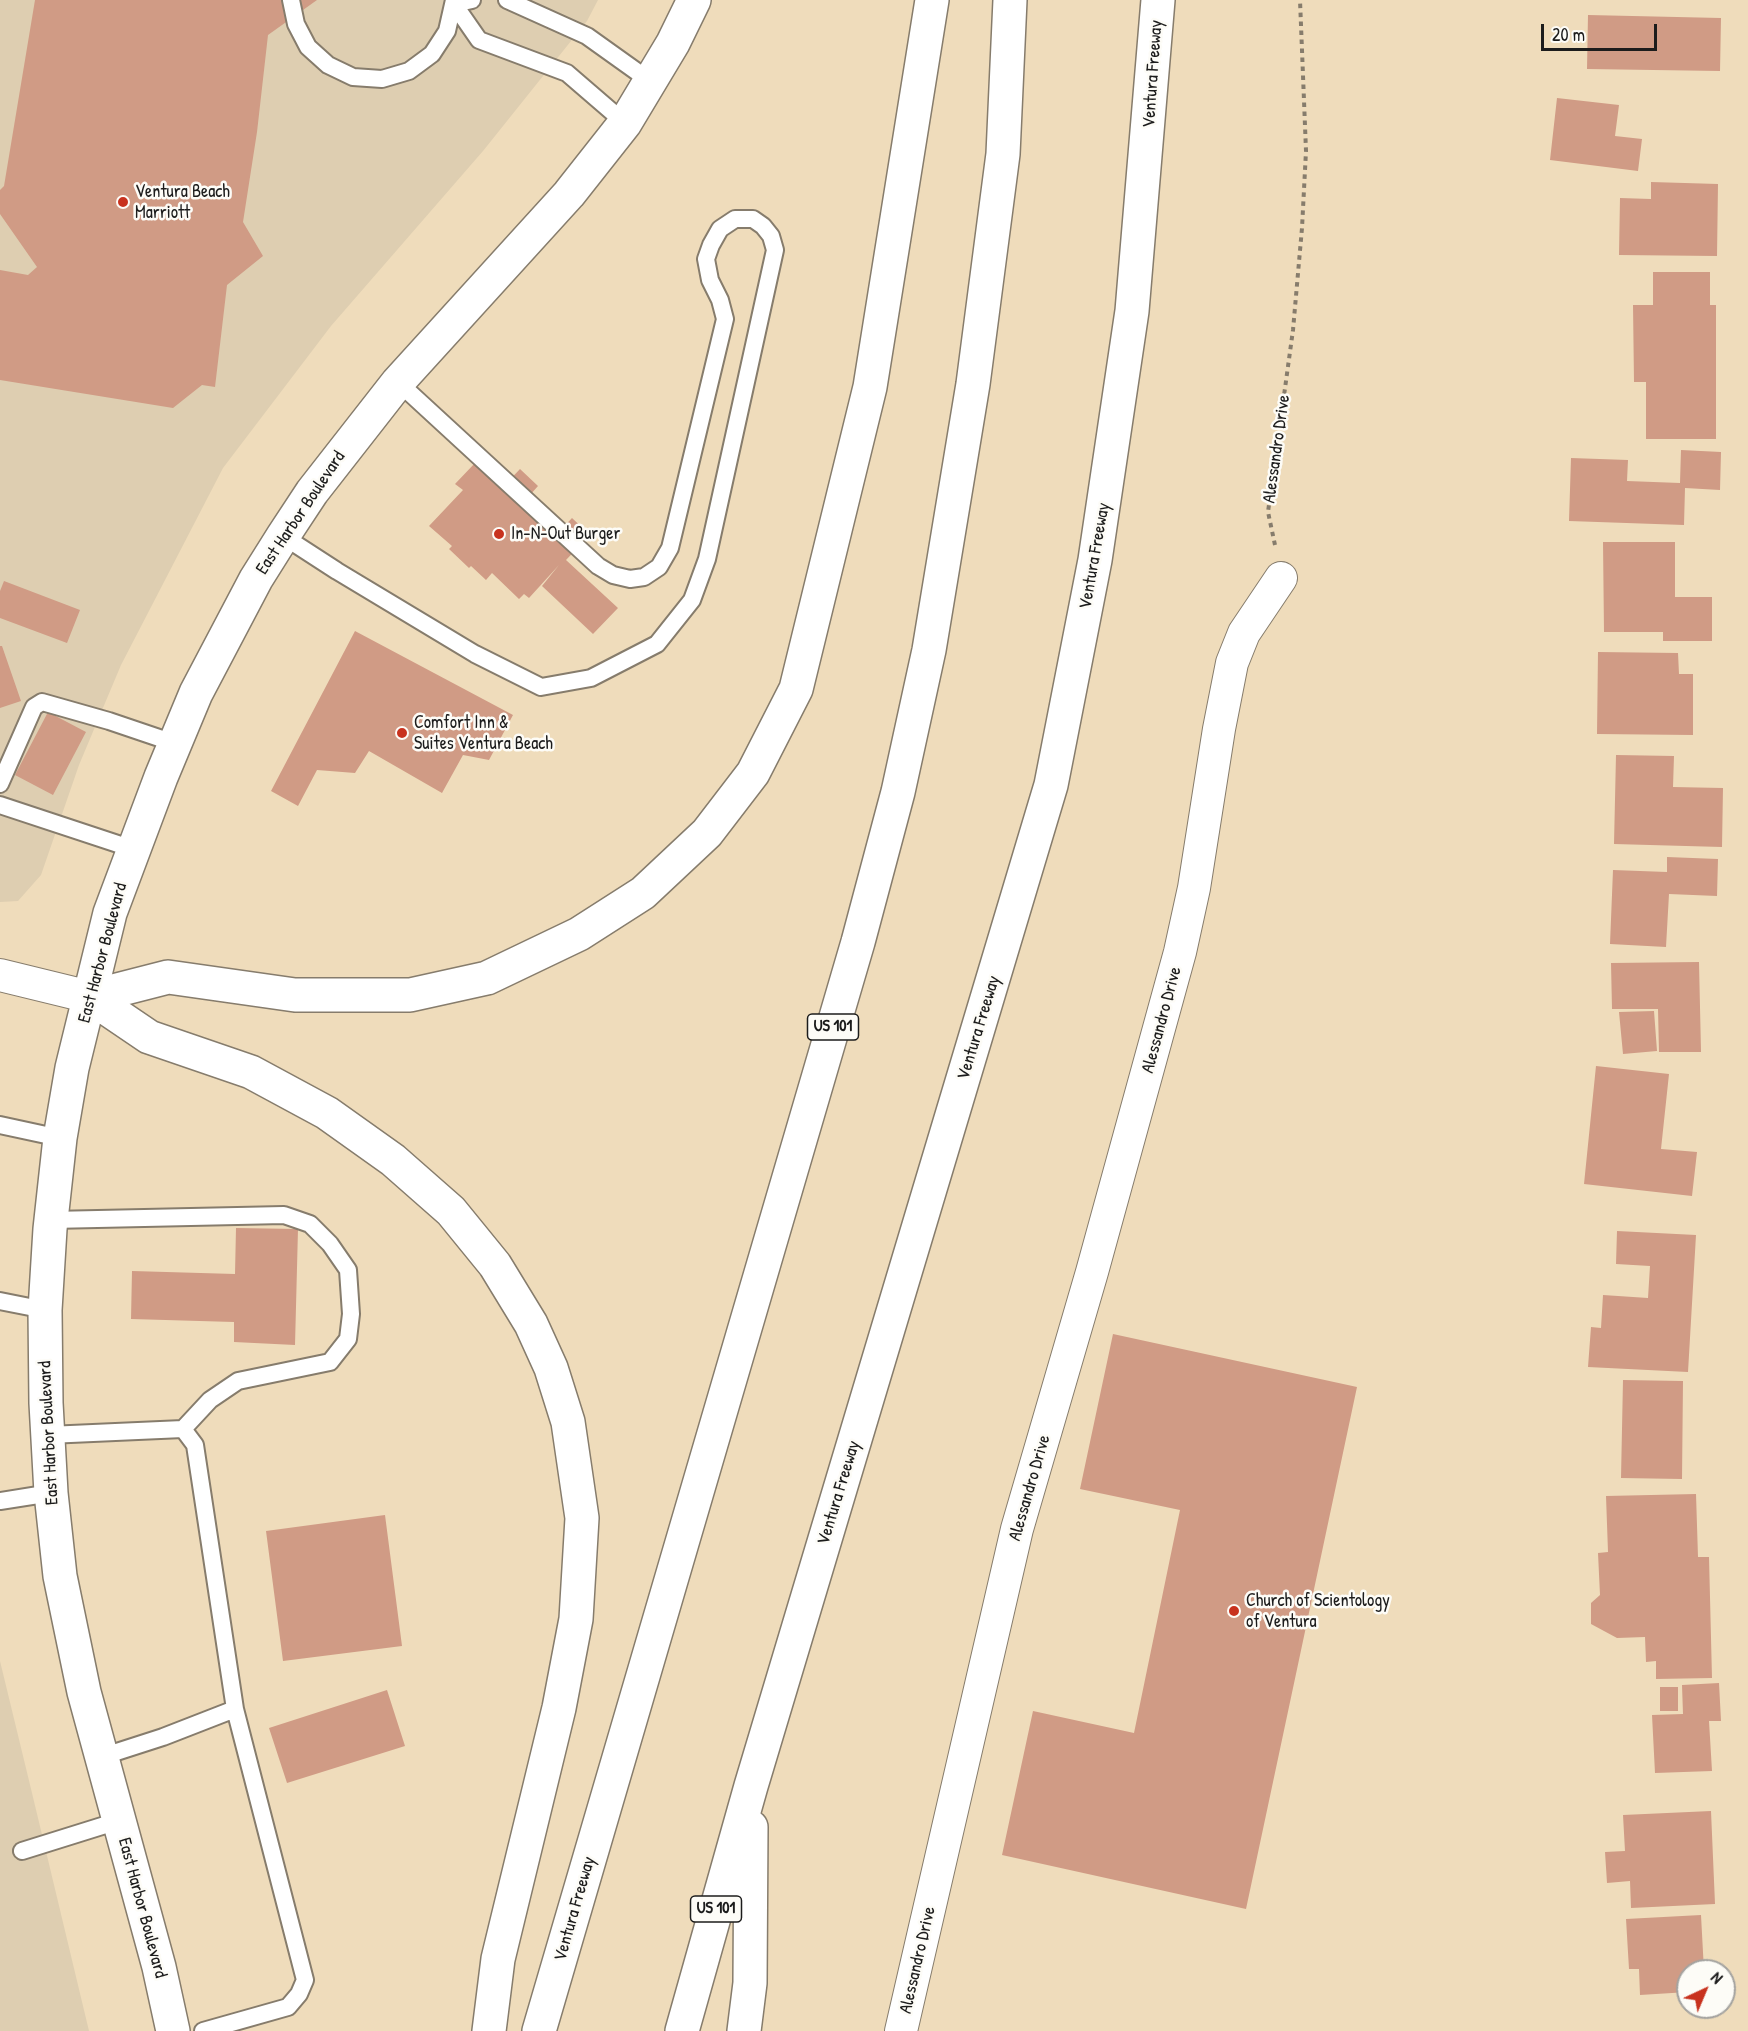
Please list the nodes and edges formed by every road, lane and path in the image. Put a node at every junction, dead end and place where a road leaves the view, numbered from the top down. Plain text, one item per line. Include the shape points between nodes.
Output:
1 (291, 0) edge
2 (472, 0) edge
3 (507, 0) edge
4 (694, 0) edge
5 (932, 0) edge
6 (1010, 0) edge
7 (1158, 0) edge
8 (1300, 0) edge
9 (454, 2) edge
10 (650, 81) junction
11 (625, 123) junction
12 (398, 382) junction
13 (283, 536) junction
14 (1281, 579) joint
15 (174, 743) junction
16 (0, 784) edge
17 (0, 806) edge
18 (133, 849) junction
19 (0, 975) edge
20 (90, 997) junction
21 (0, 1125) edge
22 (60, 1138) junction
23 (51, 1220) junction
24 (0, 1301) edge
25 (45, 1310) junction
26 (183, 1429) junction
27 (48, 1434) junction
28 (51, 1493) junction
29 (0, 1501) edge
30 (235, 1708) junction
31 (101, 1757) junction
32 (751, 1786) junction
33 (118, 1821) junction
34 (22, 1851) dead end
35 (172, 2031) edge
36 (203, 2031) edge
37 (489, 2031) edge
38 (539, 2031) edge
39 (682, 2031) edge
40 (744, 2031) edge
41 (901, 2031) edge

1 - 9 lane via 308,47 328,66 353,77 382,78 409,71 432,54 447,31
2 - 9 lane
3 - 10 lane via 587,36
4 - 10 main road, East Harbor Boulevard
5 - 20 main road via 870,387 796,689 753,773 707,833 643,893 579,934 487,978 410,995 295,995 168,977
6 - 38 main road, Ventura Freeway / US 101 via 1003,154 973,384 929,650 898,792 851,965
7 - 32 main road, Ventura Freeway / US 101 via 1132,311 1095,560 1051,785
8 - 14 path, Alessandro Drive via 1306,151 1302,228 1293,330 1268,512
9 - 11 lane via 479,40 567,72
10 - 11 main road, East Harbor Boulevard
11 - 12 main road, East Harbor Boulevard via 569,194
12 - 13 main road, East Harbor Boulevard via 318,483
12 - 13 lane via 598,566 613,575 644,577 659,567 670,548 725,319 706,259 711,245 720,229 735,219 753,219 771,236 775,250 707,559 692,600 657,644 591,678 541,687 475,654
13 - 15 main road, East Harbor Boulevard via 201,683
14 - 41 street, Alessandro Drive via 1244,633 1232,663 1180,952 1017,1529
15 - 16 lane via 42,702 34,707
15 - 18 main road, East Harbor Boulevard
17 - 18 lane
18 - 20 main road, East Harbor Boulevard via 110,913
19 - 20 street
20 - 22 main road, East Harbor Boulevard
20 - 37 main road via 149,1037 251,1072 327,1113 393,1160 451,1211 495,1265 531,1324 551,1368 568,1422 582,1518 576,1619 559,1708 498,1959
21 - 22 lane
22 - 23 main road, East Harbor Boulevard
23 - 25 main road, East Harbor Boulevard
23 - 26 lane via 284,1215 310,1224 348,1270 348,1340 330,1362 238,1381 210,1400
24 - 25 lane
25 - 27 main road, East Harbor Boulevard
26 - 27 lane
26 - 30 lane via 195,1445 201,1476
27 - 28 main road, East Harbor Boulevard
28 - 29 lane
28 - 31 main road, East Harbor Boulevard via 60,1576
30 - 31 lane
30 - 36 lane via 305,1980 288,2007
31 - 33 main road, East Harbor Boulevard
32 - 39 main road, Ventura Freeway / US 101
32 - 40 main road via 750,1983
33 - 34 lane
33 - 35 main road, East Harbor Boulevard via 159,1967

